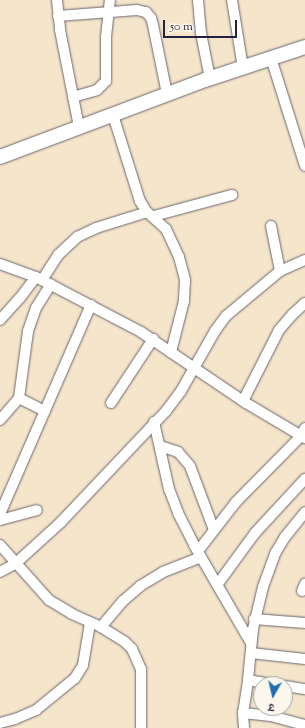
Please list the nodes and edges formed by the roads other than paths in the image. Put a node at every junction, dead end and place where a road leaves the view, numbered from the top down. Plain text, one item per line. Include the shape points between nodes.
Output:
1 (57, 0) edge
2 (110, 0) edge
3 (198, 0) edge
4 (232, 0) edge
5 (108, 12) junction
6 (58, 16) junction
7 (305, 47) edge
8 (271, 58) junction
9 (243, 68) junction
10 (210, 79) junction
11 (167, 94) junction
12 (73, 97) junction
13 (113, 115) junction
14 (79, 128) junction
15 (0, 157) edge
16 (305, 166) edge
17 (232, 195) dead end
18 (151, 214) junction
19 (271, 226) dead end
20 (305, 260) edge
21 (0, 264) edge
22 (280, 272) junction
23 (43, 280) junction
24 (305, 304) edge
25 (91, 305) junction
26 (0, 320) edge
27 (152, 339) junction
28 (171, 352) junction
29 (194, 369) junction
30 (19, 398) junction
31 (243, 401) junction
32 (111, 403) dead end
33 (45, 411) junction
34 (2, 415) edge
35 (154, 422) junction
36 (304, 434) edge
37 (160, 446) junction
38 (305, 479) edge
39 (37, 510) dead end
40 (305, 512) edge
41 (0, 514) edge
42 (0, 520) edge
43 (214, 530) junction
44 (0, 545) edge
45 (199, 554) junction
46 (16, 563) junction
47 (0, 572) edge
48 (217, 585) junction
49 (254, 619) junction
50 (90, 622) junction
51 (305, 623) edge
52 (101, 628) junction
53 (251, 648) junction
54 (305, 659) edge
55 (248, 680) junction
56 (253, 681) edge
57 (293, 687) edge
58 (305, 689) edge
59 (242, 713) junction
60 (0, 723) edge
61 (305, 725) edge
62 (141, 728) edge
63 (244, 728) edge

1 - 6 street
2 - 5 street
3 - 10 street
4 - 9 street
5 - 6 street
5 - 11 street via 137,10 149,15
5 - 12 street via 106,81 97,90
6 - 12 street
7 - 8 main road
8 - 9 main road
8 - 16 street
9 - 10 main road
10 - 11 main road
11 - 13 main road
12 - 14 street
13 - 14 main road
13 - 18 street via 140,201
14 - 15 main road
17 - 18 street
18 - 23 street via 96,228 77,237 58,255
18 - 28 street via 166,229 185,280 184,301
19 - 22 street
20 - 22 street
21 - 23 street
22 - 29 street via 226,316
23 - 25 street
23 - 26 street
23 - 30 street via 28,331
24 - 31 street via 279,330
25 - 27 street
25 - 33 street
27 - 28 street
27 - 32 street
28 - 29 street
29 - 31 street
29 - 35 street via 181,391
30 - 33 street
30 - 34 street
31 - 36 street
33 - 41 street
35 - 37 street
35 - 46 street via 79,504
36 - 43 street via 248,489
37 - 43 street via 178,452 190,466
37 - 45 street via 173,501
38 - 48 street via 255,533
39 - 42 street
40 - 49 street via 276,552
43 - 45 street
44 - 46 street
45 - 48 street
45 - 52 street via 140,586 123,601
46 - 47 street
46 - 50 street via 49,600
48 - 53 street
49 - 51 street
49 - 53 street
50 - 52 street
50 - 60 street via 84,665 75,678 36,710 15,720
52 - 62 street via 125,642 138,659 142,680
53 - 54 street
53 - 55 street
55 - 56 street
55 - 59 street
57 - 58 street
59 - 61 street via 271,716
59 - 63 street

